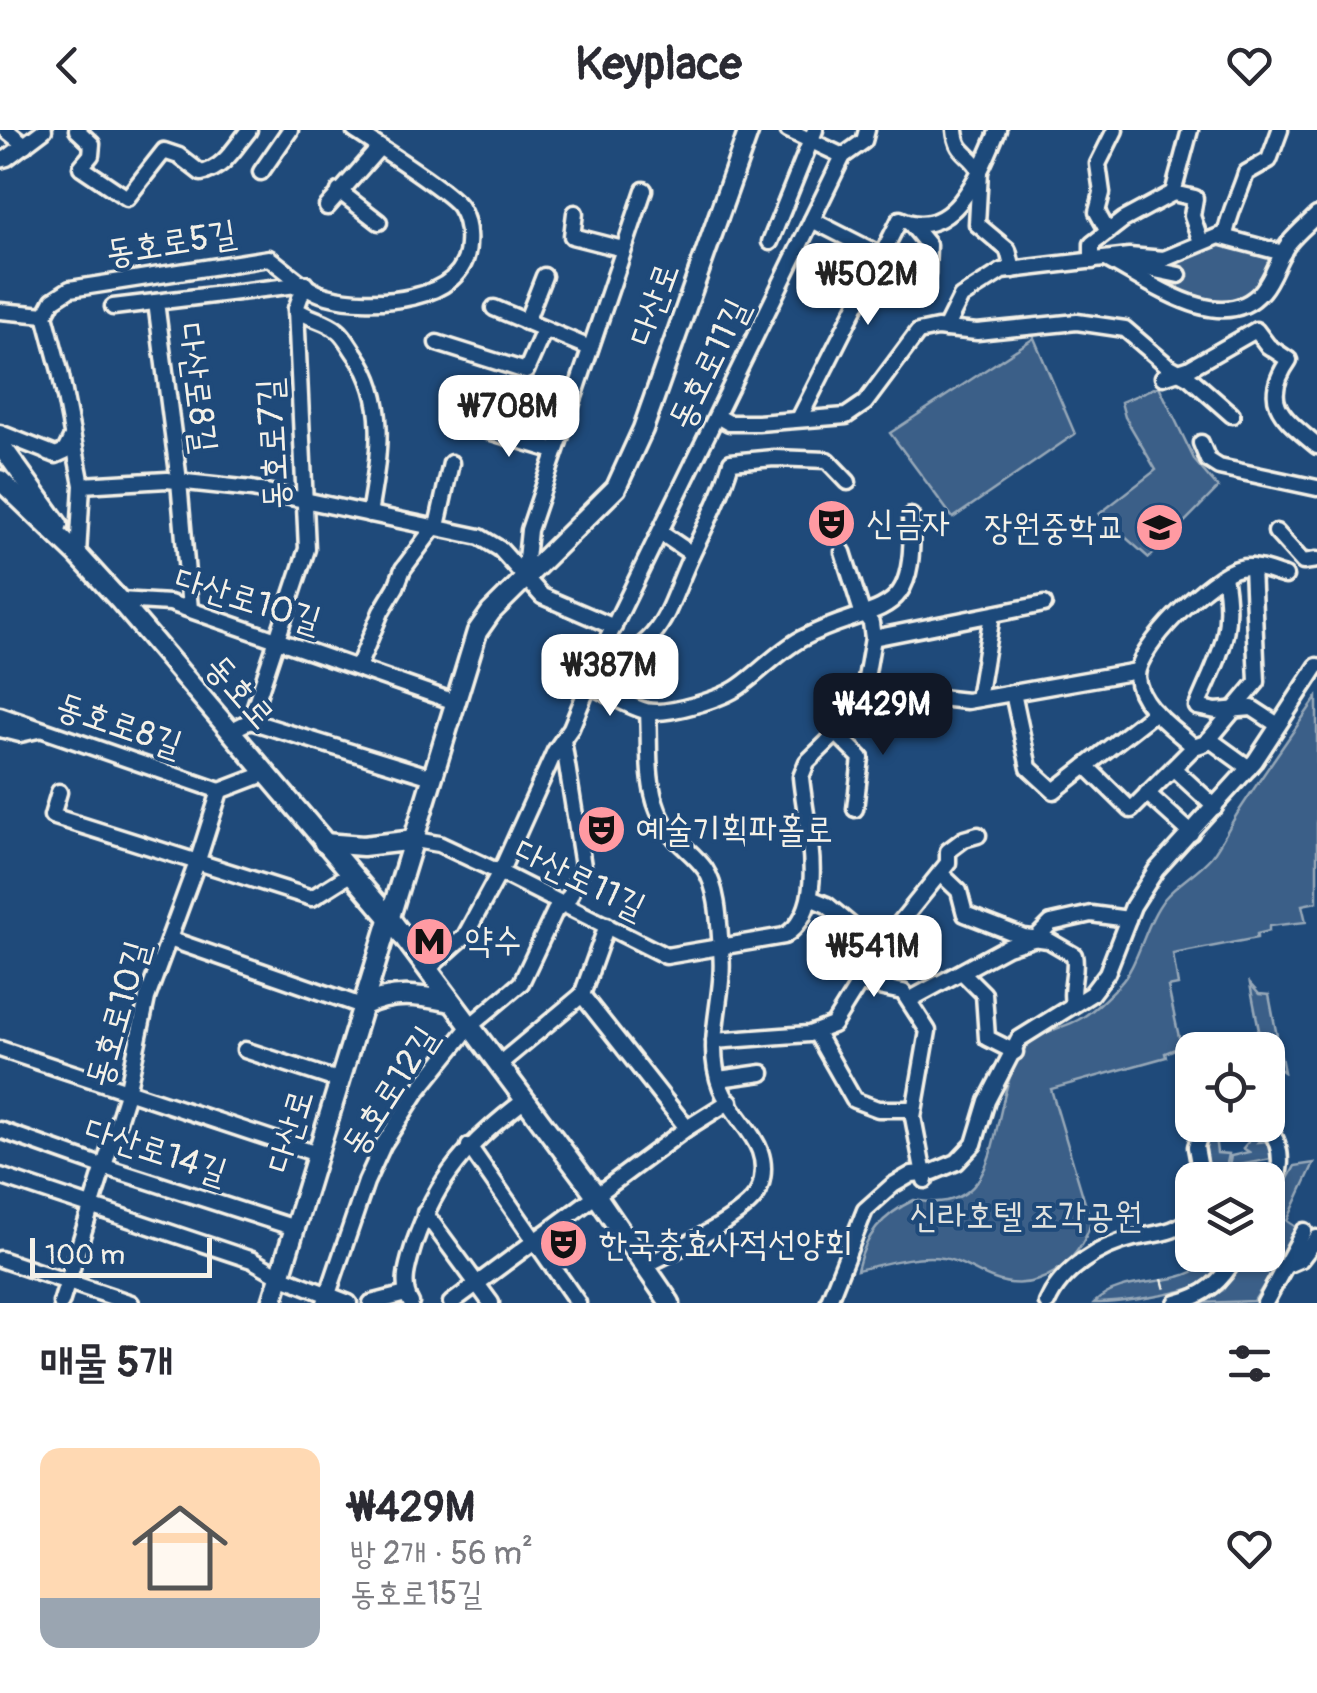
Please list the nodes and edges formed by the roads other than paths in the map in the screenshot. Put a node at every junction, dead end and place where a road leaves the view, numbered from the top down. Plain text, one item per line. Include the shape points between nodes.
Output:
1 (6, 130) edge
2 (44, 130) edge
3 (78, 130) edge
4 (248, 130) edge
5 (290, 130) edge
6 (354, 130) edge
7 (748, 130) edge
8 (788, 130) edge
9 (867, 130) edge
10 (956, 130) edge
11 (998, 130) edge
12 (1116, 130) edge
13 (1190, 130) edge
14 (1280, 130) edge
15 (1130, 131) edge
16 (812, 135) edge
17 (25, 145) junction
18 (379, 148) junction
19 (843, 156) junction
20 (0, 160) edge
21 (980, 171) junction
22 (261, 172) dead end
23 (644, 190) dead end
24 (339, 191) junction
25 (1173, 193) junction
26 (326, 207) dead end
27 (574, 214) dead end
28 (1317, 215) edge
29 (812, 220) junction
30 (905, 221) junction
31 (380, 222) dead end
32 (1108, 232) junction
33 (1225, 237) junction
34 (770, 242) dead end
35 (1201, 242) junction
36 (623, 249) junction
37 (1283, 253) junction
38 (881, 255) junction
39 (1099, 260) junction
40 (1121, 267) junction
41 (1013, 270) junction
42 (927, 275) dead end
43 (1180, 275) dead end
44 (544, 276) dead end
45 (305, 284) junction
46 (156, 302) junction
47 (113, 307) dead end
48 (494, 308) dead end
49 (296, 309) junction
50 (0, 310) edge
51 (45, 315) junction
52 (526, 322) junction
53 (945, 329) junction
54 (544, 330) junction
55 (437, 342) dead end
56 (590, 348) junction
57 (1179, 372) junction
58 (1163, 377) dead end
59 (717, 416) junction
60 (1232, 416) dead end
61 (800, 420) junction
62 (475, 427) dead end
63 (0, 433) edge
64 (72, 438) junction
65 (1201, 443) dead end
66 (0, 444) edge
67 (1317, 446) edge
68 (555, 451) junction
69 (451, 463) dead end
70 (0, 480) edge
71 (179, 481) junction
72 (848, 482) dead end
73 (82, 485) junction
74 (1317, 488) edge
75 (306, 500) junction
76 (369, 514) junction
77 (912, 516) dead end
78 (433, 528) junction
79 (1276, 532) dead end
80 (661, 533) junction
81 (844, 552) dead end
82 (692, 554) junction
83 (78, 555) junction
84 (1317, 560) edge
85 (1252, 567) junction
86 (1224, 576) junction
87 (1285, 576) dead end
88 (524, 579) junction
89 (119, 600) junction
90 (1044, 604) dead end
91 (190, 609) junction
92 (866, 615) junction
93 (992, 615) junction
94 (614, 627) junction
95 (278, 638) junction
96 (873, 638) junction
97 (1317, 666) edge
98 (358, 667) junction
99 (597, 668) junction
100 (1137, 671) junction
101 (865, 683) junction
102 (590, 686) junction
103 (1012, 692) junction
104 (978, 699) junction
105 (455, 702) junction
106 (1232, 710) junction
107 (648, 712) junction
108 (1155, 712) junction
109 (0, 714) edge
110 (250, 721) junction
111 (1278, 726) junction
112 (0, 729) edge
113 (41, 730) junction
114 (230, 731) junction
115 (836, 733) junction
116 (1209, 739) junction
117 (563, 740) junction
118 (1194, 747) junction
119 (1086, 766) junction
120 (1173, 768) junction
121 (1249, 768) junction
122 (267, 773) junction
123 (432, 777) junction
124 (220, 791) junction
125 (59, 792) dead end
126 (1148, 793) junction
127 (1214, 807) junction
128 (855, 809) dead end
129 (1191, 833) junction
130 (978, 835) dead end
131 (415, 840) junction
132 (324, 843) junction
133 (198, 860) junction
134 (499, 872) junction
135 (350, 874) junction
136 (940, 874) junction
137 (810, 898) junction
138 (564, 904) junction
139 (1128, 919) junction
140 (390, 920) junction
141 (607, 925) junction
142 (1036, 938) junction
143 (169, 939) junction
144 (721, 949) junction
145 (880, 949) junction
146 (428, 970) junction
147 (962, 972) junction
148 (859, 983) junction
149 (582, 995) junction
150 (909, 1000) junction
151 (452, 1002) junction
152 (1073, 1004) junction
153 (362, 1006) junction
154 (470, 1026) junction
155 (816, 1032) junction
156 (714, 1041) junction
157 (0, 1049) edge
158 (245, 1050) dead end
159 (1014, 1051) junction
160 (498, 1064) junction
161 (762, 1074) dead end
162 (719, 1079) junction
163 (340, 1080) junction
164 (127, 1093) junction
165 (525, 1100) junction
166 (730, 1101) junction
167 (914, 1109) junction
168 (688, 1128) junction
169 (0, 1130) edge
170 (469, 1146) junction
171 (317, 1154) junction
172 (105, 1168) junction
173 (0, 1176) edge
174 (924, 1177) junction
175 (596, 1195) junction
176 (91, 1209) junction
177 (425, 1213) junction
178 (295, 1228) junction
179 (1175, 1229) edge
180 (1311, 1234) edge
181 (535, 1241) junction
182 (0, 1259) edge
183 (646, 1265) junction
184 (1225, 1272) edge
185 (280, 1276) junction
186 (68, 1282) junction
187 (478, 1284) junction
188 (1171, 1298) edge
189 (327, 1299) edge
190 (408, 1299) edge
191 (61, 1303) edge
192 (132, 1303) edge
193 (272, 1303) edge
194 (348, 1303) edge
195 (371, 1303) edge
196 (450, 1303) edge
197 (491, 1303) edge
198 (578, 1303) edge
199 (670, 1303) edge
200 (828, 1303) edge
201 (1047, 1303) edge
202 (1265, 1303) edge

1 - 17 street
2 - 17 street
3 - 4 street via 92,144 81,167 127,198 164,150 210,172
5 - 22 street
6 - 18 street, 동호로5길
7 - 88 main road, 다산로 via 616,488
8 - 16 street
9 - 19 street, 동호로11길 via 864,141
10 - 21 street via 960,150
11 - 21 street
12 - 15 street
12 - 32 street via 1098,164 1097,212
13 - 25 street
14 - 33 street via 1269,160 1246,173
16 - 19 street
16 - 34 street
17 - 20 street
18 - 24 street
18 - 45 street, 동호로5길 via 460,205 468,258 456,278 420,296 340,300
19 - 29 street, 동호로11길
21 - 30 street via 944,218 919,225
21 - 41 street via 976,224 1008,250
23 - 36 street
24 - 26 street
24 - 31 street
25 - 32 street
25 - 35 street via 1195,198 1192,216
27 - 36 street via 572,236
28 - 37 street
29 - 38 street
29 - 59 street, 동호로11길
30 - 38 street
30 - 42 street via 928,246
32 - 39 street via 1092,244
33 - 35 street
33 - 37 street
35 - 39 street via 1164,259
36 - 56 street
37 - 40 street via 1262,291 1234,308 1216,310
38 - 61 street
39 - 40 street
39 - 41 street
40 - 43 street
41 - 53 street via 961,297
44 - 52 street
45 - 46 street
45 - 49 street, 동호로7길
45 - 51 street, 동호로5길 via 268,258 70,289
46 - 47 street
46 - 71 street, 다산로8길
48 - 52 street
49 - 75 street, 동호로7길
49 - 76 street via 338,330 370,382 380,446
50 - 51 street
51 - 64 street
52 - 54 street
53 - 57 street via 1077,322 1125,329
53 - 61 street via 918,332 865,404 846,416
54 - 55 street via 526,372
54 - 56 street
56 - 68 street
57 - 58 street
57 - 60 street
57 - 67 street via 1256,330 1289,360 1278,376 1277,407
59 - 61 street via 729,423
59 - 80 street, 동호로11길
62 - 68 street
63 - 64 street via 56,456
64 - 73 street
65 - 74 street via 1219,467
66 - 83 main road, 동호로
68 - 88 street via 526,539
69 - 78 street
70 - 83 main road, 동호로
71 - 73 street, 다산로8길
71 - 75 street, 다산로8길
71 - 91 street, 다산로8길
72 - 82 street via 827,460 731,462
73 - 83 street
75 - 76 street, 다산로8길
75 - 95 street, 동호로7길 via 307,549
76 - 78 street, 다산로8길
77 - 92 street via 906,586
78 - 88 street, 다산로8길 via 480,537 500,549
78 - 98 street, 다산로10길 via 402,569
79 - 84 street via 1302,562
80 - 82 street
80 - 94 street, 동호로11길
81 - 92 street
82 - 99 street via 654,635 641,649
83 - 89 main road, 동호로
85 - 86 street
85 - 87 street
85 - 106 street via 1257,682
86 - 100 street via 1164,628
86 - 106 street via 1227,634 1197,708
88 - 94 street via 542,596
88 - 105 main road, 다산로 via 477,632
89 - 91 street, 다산로10길
89 - 114 main road, 동호로
90 - 93 street
91 - 95 street, 다산로10길
92 - 96 street
92 - 107 street via 798,640 713,700
93 - 96 street
93 - 104 street
94 - 99 street, 동호로11길
95 - 98 street, 다산로10길
95 - 110 street, 동호로7길
96 - 101 street
97 - 111 street
98 - 105 street, 다산로10길
99 - 102 street, 동호로11길
100 - 103 street
100 - 108 street via 1141,693
101 - 104 street via 942,701
101 - 115 street
102 - 107 street
102 - 117 street, 동호로11길
103 - 104 street
103 - 119 street via 1029,768 1054,791
105 - 123 main road, 다산로
106 - 111 street via 1252,708
106 - 116 street
107 - 144 street via 656,806 668,833 706,870
108 - 118 street
108 - 119 street
109 - 113 street, 동호로8길
110 - 114 street
110 - 123 street
111 - 121 street
112 - 113 street
113 - 124 street, 동호로8길
114 - 122 main road, 동호로
115 - 128 street via 861,758
115 - 137 street via 806,762 801,777
116 - 118 street
116 - 121 street
117 - 134 street, 동호로11길
117 - 138 street via 583,866
118 - 120 street
119 - 126 street via 1131,810
120 - 126 street
120 - 127 street
121 - 127 street
122 - 124 street
122 - 132 main road, 동호로
123 - 131 main road, 다산로
124 - 133 street, 동호로10길
125 - 133 street via 52,816
126 - 129 street
127 - 129 street
129 - 139 street via 1156,870
130 - 136 street via 948,852
131 - 132 main road
131 - 134 street, 다산로11길
131 - 140 main road, 다산로
132 - 135 main road, 동호로
133 - 135 street via 312,898
133 - 143 street, 동호로10길
134 - 138 street, 다산로11길
134 - 146 street, 동호로11길 via 465,936
135 - 140 main road, 동호로
136 - 142 street via 959,892 965,914
136 - 145 street
137 - 144 street, 다산로11길 via 796,929 784,936
137 - 145 street
138 - 141 street, 다산로11길
138 - 154 street via 521,983
139 - 142 street via 1068,917
139 - 152 street via 1108,973
140 - 146 main road, 동호로
140 - 153 main road, 다산로
141 - 144 street, 다산로11길 via 666,956
141 - 149 street
142 - 147 street
142 - 152 street via 1074,955
143 - 153 street
143 - 164 street, 동호로10길 via 147,998
144 - 156 street
145 - 148 street
146 - 151 main road, 동호로
147 - 150 street
147 - 159 street via 984,994 988,1038
148 - 150 street via 903,992
148 - 155 street via 833,1025
149 - 160 street
149 - 168 street
150 - 167 street via 928,1031
151 - 153 main road via 410,994
151 - 154 main road, 동호로
152 - 159 street via 1019,1039
153 - 163 main road, 다산로
154 - 160 main road, 동호로
154 - 189 street, 동호로12길 via 383,1145
155 - 156 street
155 - 167 street via 854,1100 878,1109
156 - 162 street
157 - 164 street
158 - 163 street
159 - 174 street via 987,1101 974,1144 956,1162
160 - 165 main road, 동호로
161 - 162 street
162 - 166 street
163 - 171 main road, 다산로
164 - 171 street
164 - 172 street, 동호로10길
165 - 170 street
165 - 175 main road, 동호로
166 - 168 street
166 - 183 street via 760,1148 759,1190 720,1224
167 - 174 street
168 - 175 street
169 - 172 street, 다산로14길
170 - 177 street
170 - 181 street
171 - 178 main road, 다산로
172 - 176 street, 동호로10길
172 - 178 street, 다산로14길
173 - 176 street
174 - 200 street via 912,1174 864,1210
175 - 181 street
175 - 183 main road, 동호로
176 - 185 street via 252,1260
176 - 186 street, 동호로10길
177 - 187 street
177 - 190 street via 404,1289
178 - 185 main road, 다산로
179 - 201 street via 1096,1253 1074,1268
180 - 202 street
181 - 187 street
181 - 198 street
182 - 186 street
183 - 199 main road, 동호로
184 - 188 street via 1198,1296
185 - 189 street
185 - 193 main road, 다산로
186 - 191 street, 동호로10길
186 - 192 street
187 - 196 street
187 - 197 street
189 - 194 street
190 - 195 street

